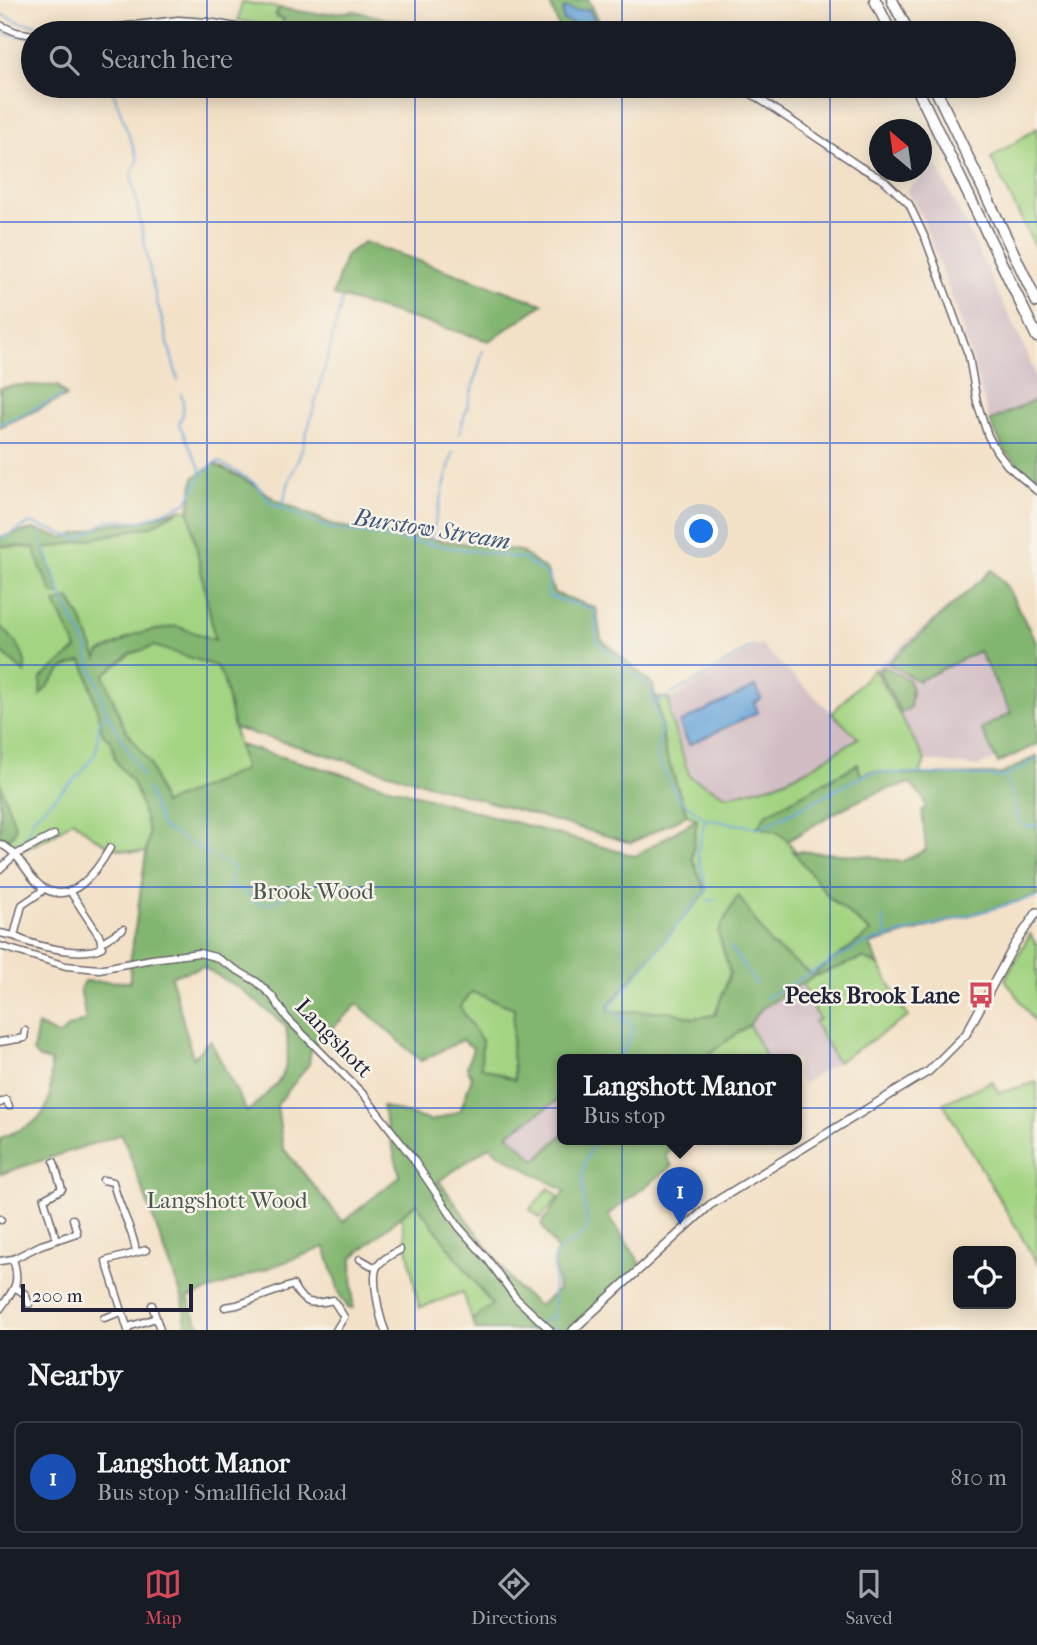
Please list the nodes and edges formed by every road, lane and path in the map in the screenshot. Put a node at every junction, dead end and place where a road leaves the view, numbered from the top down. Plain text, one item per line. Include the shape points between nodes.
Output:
1 (875, 0) edge
2 (892, 0) edge
3 (169, 21) edge
4 (193, 21) edge
5 (885, 21) edge
6 (903, 21) edge
7 (0, 25) edge
8 (21, 33) edge
9 (758, 98) edge
10 (922, 98) edge
11 (940, 98) edge
12 (1037, 302) edge
13 (1037, 337) edge
14 (1037, 491) edge
15 (54, 835) dead end
16 (0, 844) edge
17 (110, 848) dead end
18 (15, 855) junction
19 (0, 869) edge
20 (42, 887) junction
21 (69, 891) junction
22 (1037, 912) edge
23 (123, 929) dead end
24 (0, 933) edge
25 (14, 936) junction
26 (102, 942) junction
27 (0, 946) edge
28 (0, 1042) edge
29 (26, 1047) dead end
30 (64, 1162) dead end
31 (120, 1175) dead end
32 (103, 1180) dead end
33 (113, 1182) junction
34 (73, 1219) dead end
35 (56, 1239) junction
36 (146, 1250) dead end
37 (400, 1250) dead end
38 (136, 1252) junction
39 (13, 1259) junction
40 (360, 1259) dead end
41 (0, 1261) edge
42 (376, 1268) junction
43 (16, 1288) junction
44 (29, 1304) dead end
45 (152, 1305) dead end
46 (225, 1307) dead end
47 (0, 1309) edge
48 (122, 1312) junction
49 (104, 1318) dead end
50 (156, 1318) junction
51 (128, 1329) edge
52 (160, 1330) edge
53 (336, 1330) edge
54 (384, 1330) edge
55 (550, 1330) edge
56 (573, 1330) edge

1 - 5 highway
2 - 6 highway
3 - 4 street
7 - 8 street
9 - 14 street via 885,181 909,204 969,358 988,436 1007,465
10 - 13 highway
11 - 12 highway
15 - 18 street
16 - 18 street
17 - 21 street via 97,871
18 - 19 street
18 - 20 street
20 - 21 street via 57,893
20 - 25 street via 22,905
21 - 26 street
22 - 56 street via 967,1034 929,1071 710,1205
23 - 26 street
24 - 25 street
25 - 26 street via 84,953 98,950
27 - 55 street, Langshott via 66,966 99,969 199,953 215,957 257,982 382,1117 458,1227 515,1297
28 - 29 street via 24,1035
30 - 35 street via 54,1164 65,1189 44,1199
31 - 33 street
32 - 33 street
33 - 38 street
34 - 35 street via 77,1233
35 - 39 street
36 - 38 street
37 - 42 street
38 - 48 street via 102,1263
39 - 41 street
39 - 43 street
40 - 42 street
42 - 54 street via 374,1280
43 - 44 street via 26,1294
43 - 47 street
45 - 50 street
46 - 53 street via 238,1307 295,1284 305,1302 333,1300 344,1317
48 - 49 street
48 - 51 street
50 - 51 street
50 - 52 street

